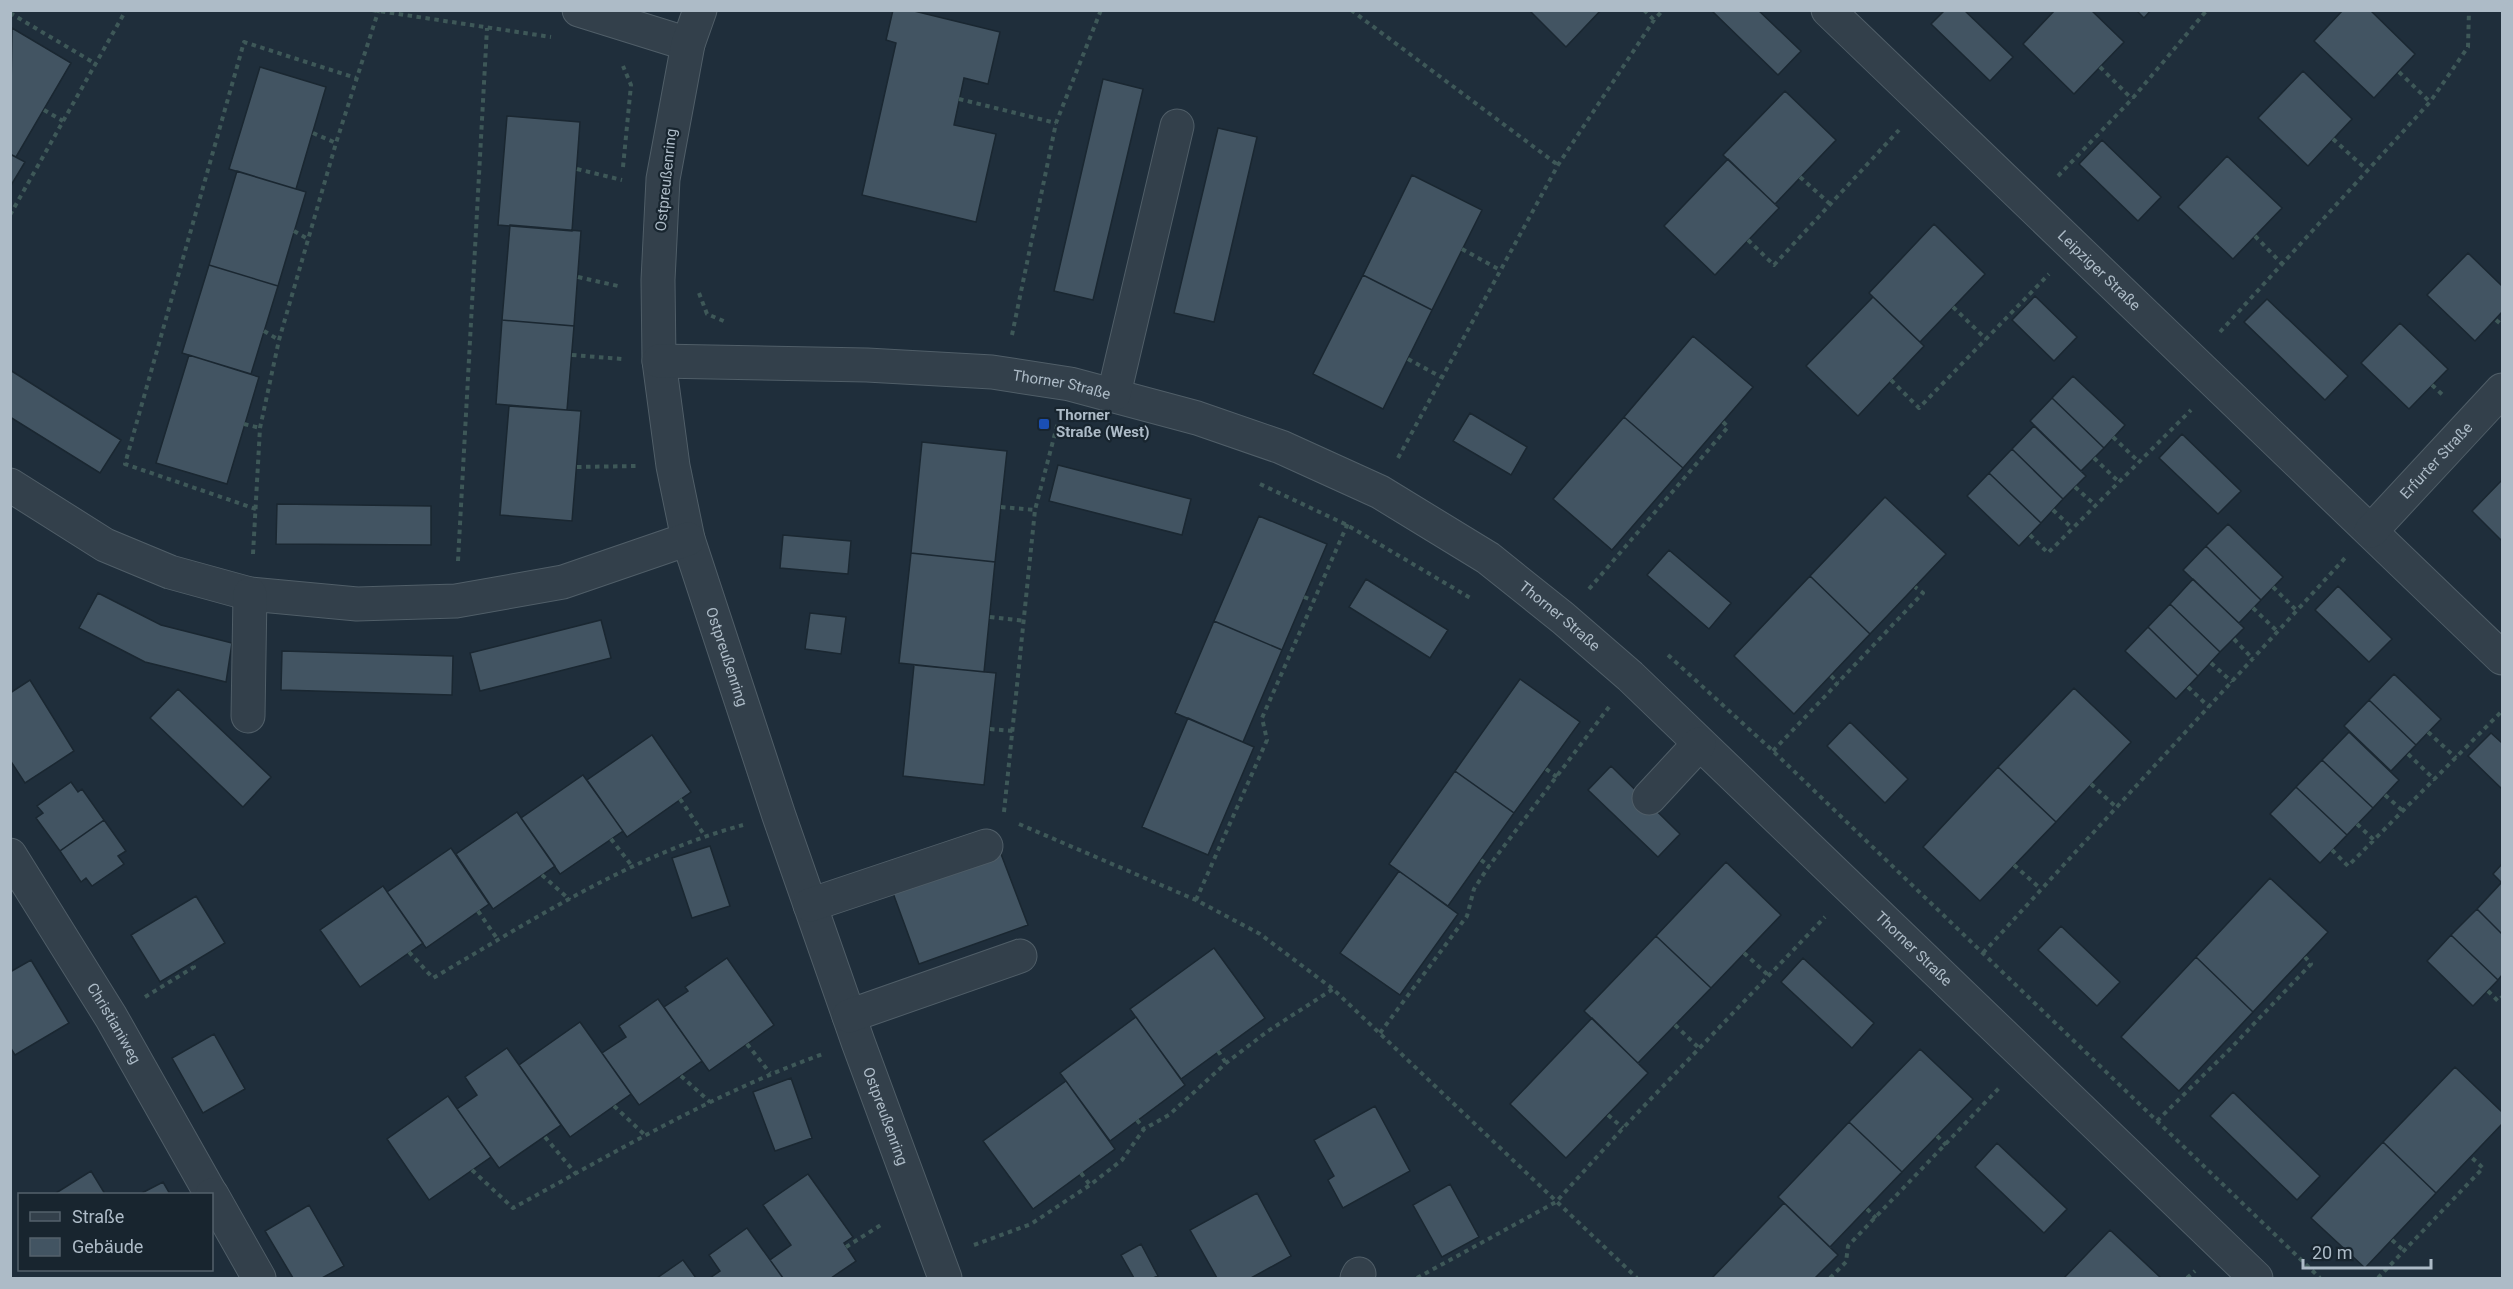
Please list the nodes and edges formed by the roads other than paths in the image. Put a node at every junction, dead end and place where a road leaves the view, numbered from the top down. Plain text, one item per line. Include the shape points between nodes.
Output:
1 (579, 10) edge
2 (700, 10) edge
3 (1828, 10) edge
4 (688, 44) junction
5 (1177, 126) dead end
6 (659, 361) junction
7 (2502, 390) edge
8 (1114, 394) junction
9 (10, 485) edge
10 (2371, 531) junction
11 (688, 539) junction
12 (250, 594) junction
13 (2502, 658) edge
14 (248, 716) dead end
15 (1699, 744) junction
16 (1649, 798) dead end
17 (986, 846) dead end
18 (15, 872) edge
19 (810, 905) junction
20 (1020, 956) dead end
21 (853, 1029) junction
22 (210, 1193) edge
23 (213, 1198) edge
24 (941, 1269) edge
25 (259, 1278) edge
26 (2256, 1278) edge

1 - 4 street
2 - 4 street, Ostpreußenring
3 - 10 street, Leipziger Straße
4 - 6 street, Ostpreußenring via 663,179
5 - 8 street
6 - 8 street, Thorner Straße via 992,372
6 - 11 street, Ostpreußenring via 673,466
7 - 10 street, Erfurter Straße
8 - 15 street, Thorner Straße via 1281,447 1372,488 1488,558 1622,669
9 - 12 street via 105,545 170,573
10 - 13 street, Leipziger Straße
11 - 12 street via 562,582 456,601 357,604
11 - 19 street, Ostpreußenring
12 - 14 street
15 - 16 street
15 - 26 street, Thorner Straße
17 - 19 street
18 - 22 street, Christianiweg via 111,1017
19 - 21 street, Ostpreußenring
20 - 21 street
21 - 24 street, Ostpreußenring
23 - 25 street, Christianiweg

